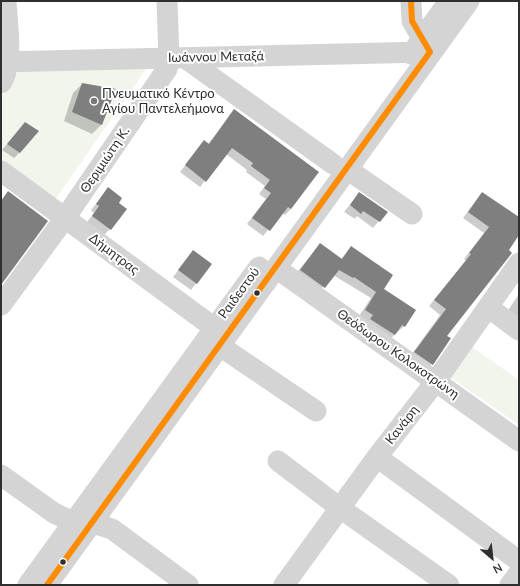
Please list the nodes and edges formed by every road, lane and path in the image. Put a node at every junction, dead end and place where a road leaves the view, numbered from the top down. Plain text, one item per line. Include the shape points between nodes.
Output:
1 (6, 1) edge
2 (168, 1) edge
3 (411, 1) edge
4 (449, 1) edge
5 (468, 1) edge
6 (422, 48) junction
7 (177, 58) junction
8 (5, 62) edge
9 (1, 84) edge
10 (340, 167) junction
11 (1, 171) edge
12 (412, 214) dead end
13 (65, 218) junction
14 (519, 263) edge
15 (276, 268) junction
16 (1, 306) edge
17 (488, 308) junction
18 (519, 330) edge
19 (220, 337) junction
20 (436, 381) junction
21 (316, 411) dead end
22 (519, 441) edge
23 (377, 457) junction
24 (278, 461) dead end
25 (1, 475) edge
26 (340, 508) junction
27 (82, 523) junction
28 (519, 561) edge
29 (519, 573) edge
30 (28, 585) edge
31 (47, 585) edge
32 (188, 585) edge
33 (284, 585) edge
34 (449, 585) edge
35 (510, 585) edge

1 - 8 street
2 - 7 street, Θεριμιώτη Κ.
3 - 6 street via 412,21
4 - 6 street, Ραιδεστού
5 - 6 street, Ραιδεστού
6 - 7 street, Ιωάννου Μεταξά
6 - 10 street, Ραιδεστού
7 - 8 street, Ιωάννου Μεταξά
7 - 10 street
7 - 13 street, Θεριμιώτη Κ. via 166,69
8 - 9 street via 4,79
10 - 12 street
10 - 15 street, Ραιδεστού
10 - 19 street, Ραιδεστού
11 - 13 street, Δήμητρας
13 - 16 street, Θεριμιώτη Κ.
13 - 19 street, Δήμητρας
14 - 17 street, Κανάρη
15 - 19 street, Ραιδεστού
15 - 20 street, Θεόδωρου Κολοκοτρώνη
17 - 18 street
17 - 20 street, Κανάρη
19 - 21 street, Δήμητρας
19 - 27 street, Ραιδεστού
20 - 22 street, Θεόδωρου Κολοκοτρώνη
20 - 23 street, Κανάρη
23 - 26 street, Κανάρη
23 - 28 street
24 - 26 street
25 - 27 street via 54,513
26 - 33 street, Κανάρη
26 - 34 street
27 - 30 street, Ραιδεστού
27 - 31 street, Ραιδεστού
27 - 32 street via 112,529
29 - 35 street

